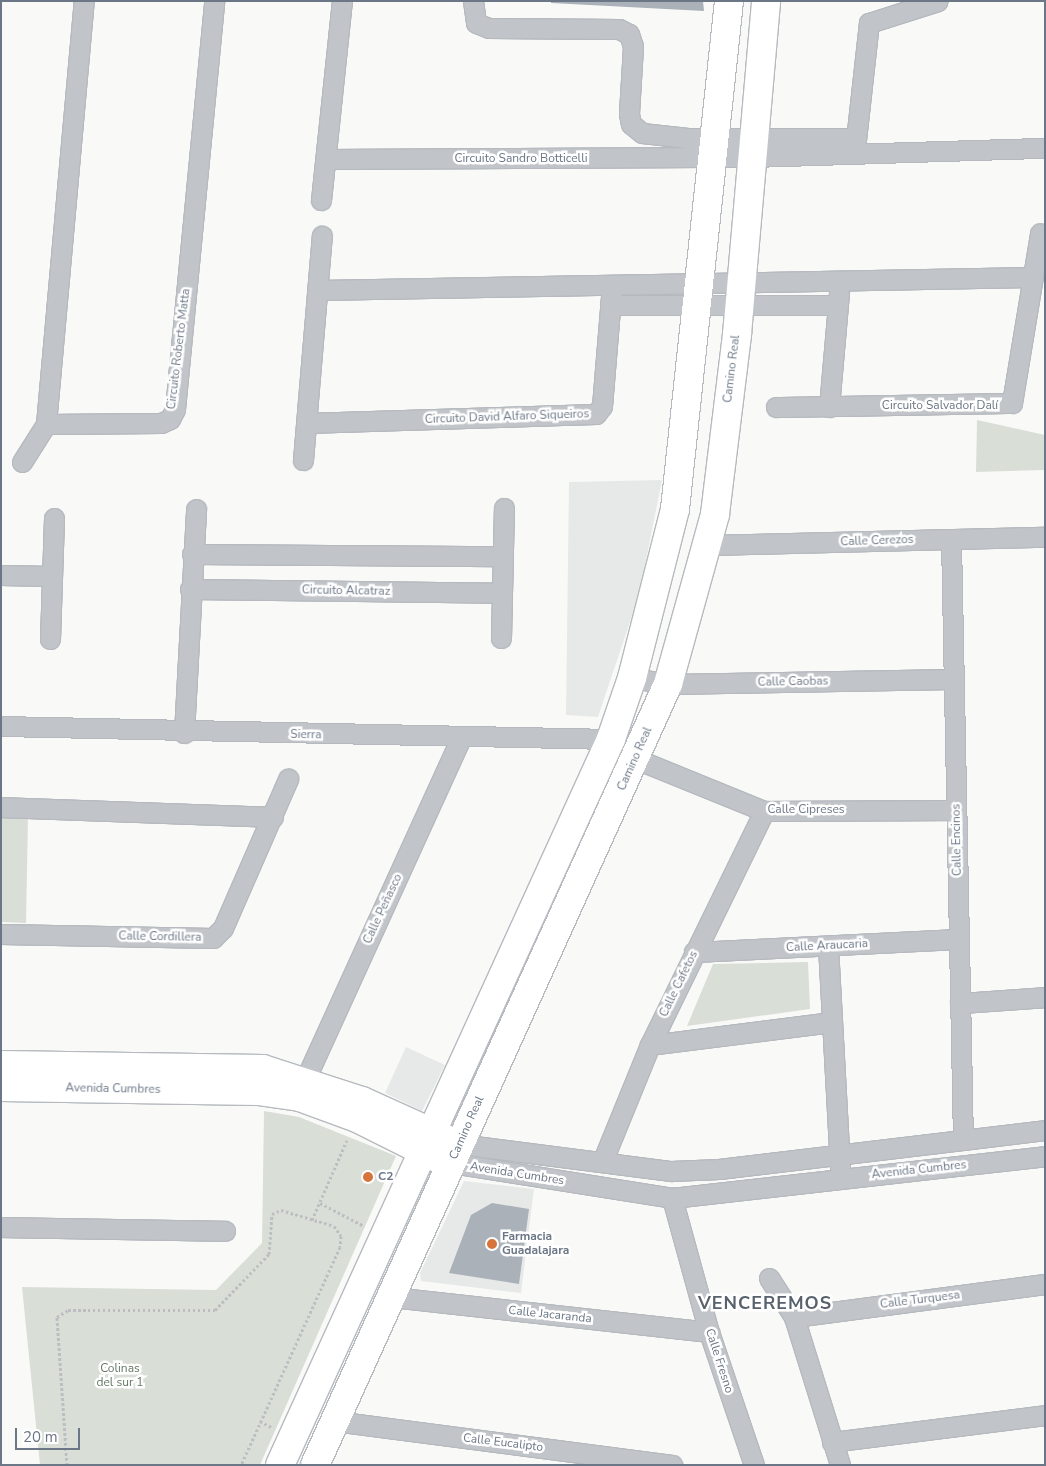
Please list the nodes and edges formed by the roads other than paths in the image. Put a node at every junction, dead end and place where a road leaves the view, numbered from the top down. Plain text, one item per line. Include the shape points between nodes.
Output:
1 (84, 1) edge
2 (214, 1) edge
3 (342, 1) edge
4 (473, 1) edge
5 (730, 1) edge
6 (766, 1) edge
7 (938, 1) edge
8 (716, 147) junction
9 (753, 147) junction
10 (855, 147) junction
11 (1045, 148) edge
12 (326, 158) junction
13 (321, 200) dead end
14 (1040, 233) dead end
15 (322, 236) dead end
16 (1033, 277) junction
17 (840, 281) junction
18 (612, 285) junction
19 (318, 290) junction
20 (700, 294) junction
21 (740, 294) junction
22 (610, 305) junction
23 (838, 306) junction
24 (776, 407) dead end
25 (829, 407) junction
26 (306, 422) junction
27 (46, 424) junction
28 (303, 460) dead end
29 (22, 462) dead end
30 (504, 508) dead end
31 (196, 509) dead end
32 (54, 518) dead end
33 (1045, 538) edge
34 (951, 539) junction
35 (709, 545) junction
36 (192, 554) junction
37 (502, 556) junction
38 (1, 575) edge
39 (52, 576) junction
40 (190, 589) junction
41 (501, 593) junction
42 (501, 638) dead end
43 (50, 639) dead end
44 (632, 678) junction
45 (954, 679) junction
46 (668, 684) junction
47 (1, 726) edge
48 (184, 733) junction
49 (461, 737) junction
50 (611, 739) junction
51 (636, 759) junction
52 (288, 780) dead end
53 (1, 807) edge
54 (956, 810) junction
55 (764, 811) junction
56 (273, 817) junction
57 (1, 934) edge
58 (959, 938) junction
59 (828, 946) junction
60 (694, 952) junction
61 (1045, 996) edge
62 (960, 1003) junction
63 (831, 1022) junction
64 (650, 1045) junction
65 (1, 1065) edge
66 (305, 1080) junction
67 (1, 1087) edge
68 (1045, 1130) edge
69 (963, 1140) junction
70 (428, 1145) junction
71 (456, 1154) junction
72 (838, 1155) junction
73 (1045, 1156) edge
74 (603, 1160) junction
75 (841, 1179) junction
76 (672, 1198) junction
77 (1, 1227) edge
78 (225, 1231) dead end
79 (769, 1278) dead end
80 (1045, 1284) edge
81 (392, 1297) junction
82 (794, 1316) junction
83 (709, 1332) junction
84 (1045, 1415) edge
85 (334, 1421) junction
86 (832, 1442) junction
87 (280, 1465) edge
88 (315, 1465) edge
89 (672, 1465) edge
90 (754, 1465) edge
91 (840, 1465) edge

1 - 27 street
2 - 27 street, Circuito Roberto Matta via 175,409 170,419 161,422
3 - 12 street
4 - 8 street via 476,23 489,28 624,32 633,46 629,114 635,129 649,136
5 - 8 street
6 - 9 street, Camino Real
7 - 10 street via 869,23
8 - 9 street
8 - 12 street, Circuito Sandro Botticelli
8 - 20 street
9 - 10 street
9 - 21 street, Camino Real
10 - 11 street
12 - 13 street
14 - 16 street, Circuito Salvador Dalí
15 - 19 street
16 - 17 street
16 - 25 street, Circuito Salvador Dalí via 1012,402
17 - 21 street
17 - 23 street
18 - 19 street
18 - 20 street
18 - 22 street, Circuito David Alfaro Siqueiros
19 - 26 street
20 - 21 street
20 - 22 street
20 - 44 street via 675,510
21 - 23 street
21 - 35 street, Camino Real
22 - 26 street, Circuito David Alfaro Siqueiros via 602,406 596,414
23 - 25 street
24 - 25 street, Circuito Salvador Dalí
26 - 28 street
27 - 29 street
30 - 37 street
31 - 36 street
32 - 39 street
33 - 34 street, Calle Cerezos
34 - 35 street, Calle Cerezos
34 - 45 street, Calle Encinos
35 - 46 street, Camino Real
36 - 37 street
36 - 40 street
37 - 41 street
38 - 39 street
39 - 43 street
40 - 41 street, Circuito Alcatraz
40 - 48 street
41 - 42 street
44 - 46 street, Calle Caobas
44 - 50 street
45 - 46 street, Calle Caobas
45 - 54 street, Calle Encinos
46 - 51 street, Camino Real
47 - 48 street, Sierra
48 - 49 street, Sierra
49 - 50 street, Sierra
49 - 66 street, Calle Peñasco
50 - 70 street
51 - 55 street, Calle Cipreses
51 - 71 street, Camino Real
52 - 56 street, Calle Cordillera
53 - 56 street
54 - 55 street, Calle Cipreses
54 - 58 street, Calle Encinos
55 - 60 street, Calle Cafetos
56 - 57 street, Calle Cordillera via 223,928 213,938
58 - 59 street, Calle Araucaria
58 - 62 street, Calle Encinos
59 - 60 street, Calle Araucaria
59 - 63 street
60 - 64 street, Calle Cafetos
61 - 62 street
62 - 69 street, Calle Encinos
63 - 64 street
63 - 72 street
64 - 74 street, Calle Cafetos
65 - 66 street, Avenida Cumbres via 264,1069
66 - 70 street, Avenida Cumbres
67 - 70 street, Avenida Cumbres via 258,1091 300,1097
68 - 69 street, Avenida Cumbres
69 - 72 street, Avenida Cumbres
70 - 71 street, Avenida Cumbres
70 - 87 street via 382,1236
71 - 74 street, Avenida Cumbres
71 - 76 street, Avenida Cumbres
71 - 81 street, Camino Real
72 - 74 street, Avenida Cumbres via 671,1170
72 - 75 street
73 - 75 street, Avenida Cumbres
75 - 76 street, Avenida Cumbres
76 - 83 street, Calle Fresno
77 - 78 street
79 - 82 street
80 - 82 street, Calle Turquesa
81 - 83 street, Calle Jacaranda
81 - 85 street, Camino Real
82 - 86 street
83 - 90 street, Calle Fresno
84 - 86 street
85 - 88 street, Camino Real
85 - 89 street, Calle Eucalipto
86 - 91 street

